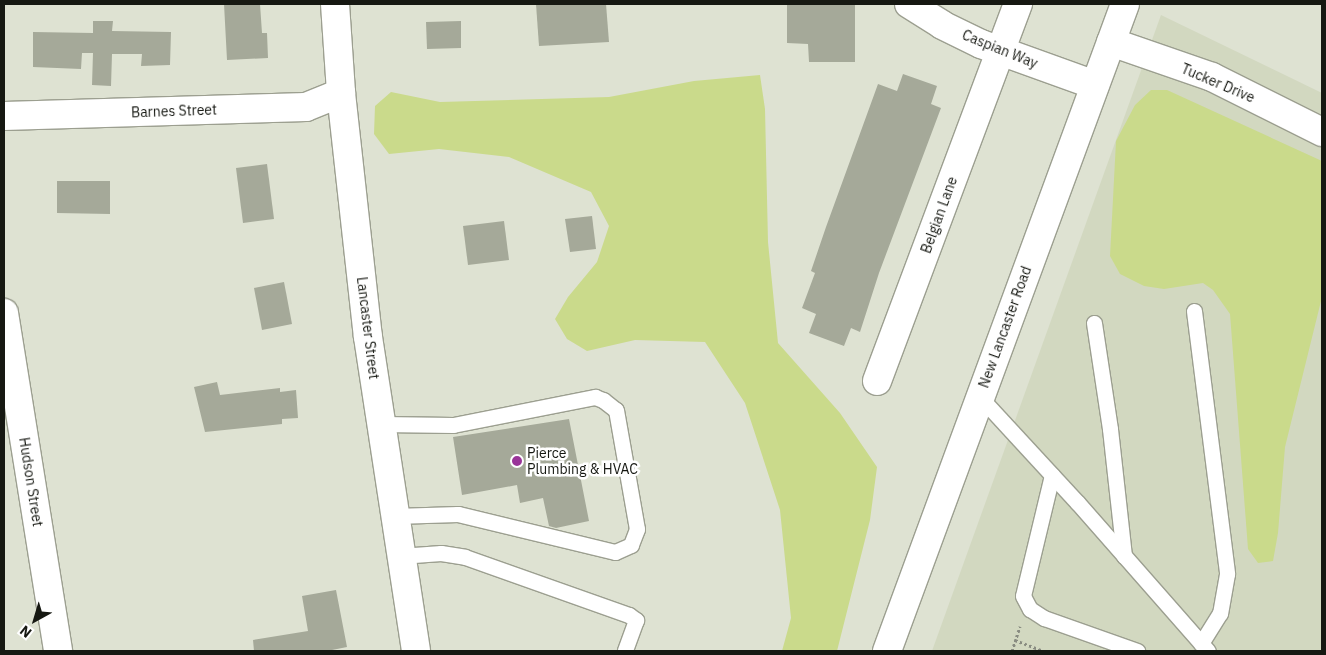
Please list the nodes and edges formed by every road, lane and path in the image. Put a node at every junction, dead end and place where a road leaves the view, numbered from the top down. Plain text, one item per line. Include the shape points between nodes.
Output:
1 (335, 4) edge
2 (909, 4) edge
3 (1018, 4) edge
4 (1125, 4) edge
5 (1111, 42) junction
6 (1000, 50) junction
7 (1095, 85) junction
8 (341, 93) junction
9 (4, 116) edge
10 (1322, 132) edge
11 (1194, 311) dead end
12 (4, 313) edge
13 (1094, 323) dead end
14 (877, 381) dead end
15 (980, 397) junction
16 (381, 424) junction
17 (1052, 475) junction
18 (394, 516) junction
19 (400, 556) junction
20 (1124, 556) junction
21 (1204, 648) edge
22 (58, 651) edge
23 (416, 651) edge
24 (625, 651) edge
25 (887, 651) edge
26 (1012, 651) edge
27 (1020, 651) edge
28 (1025, 651) edge
29 (1044, 651) edge
30 (1136, 651) edge

1 - 8 street, Lancaster Street
2 - 6 street, Caspian Way via 942,25
3 - 6 street, Belgian Lane
4 - 5 street, New Lancaster Road
5 - 7 street, New Lancaster Road
5 - 10 street, Tucker Drive via 1212,77
6 - 7 street, Caspian Way
6 - 14 street, Belgian Lane
7 - 15 street, New Lancaster Road
8 - 9 street, Barnes Street via 306,107
8 - 16 street, Lancaster Street
11 - 21 lane via 1227,574 1220,614
12 - 22 street, Hudson Street
13 - 20 lane
15 - 17 lane
15 - 25 street, New Lancaster Road
16 - 18 street, Lancaster Street
16 - 18 lane via 453,424 595,398 603,400 616,410 637,529 631,545 615,552 458,514
17 - 20 lane
17 - 30 lane via 1023,596 1030,609 1044,618
18 - 19 street, Lancaster Street
19 - 23 street, Lancaster Street
19 - 24 lane via 440,553 465,557 629,614 636,620
20 - 21 lane
26 - 29 path via 1015,640
27 - 28 path

